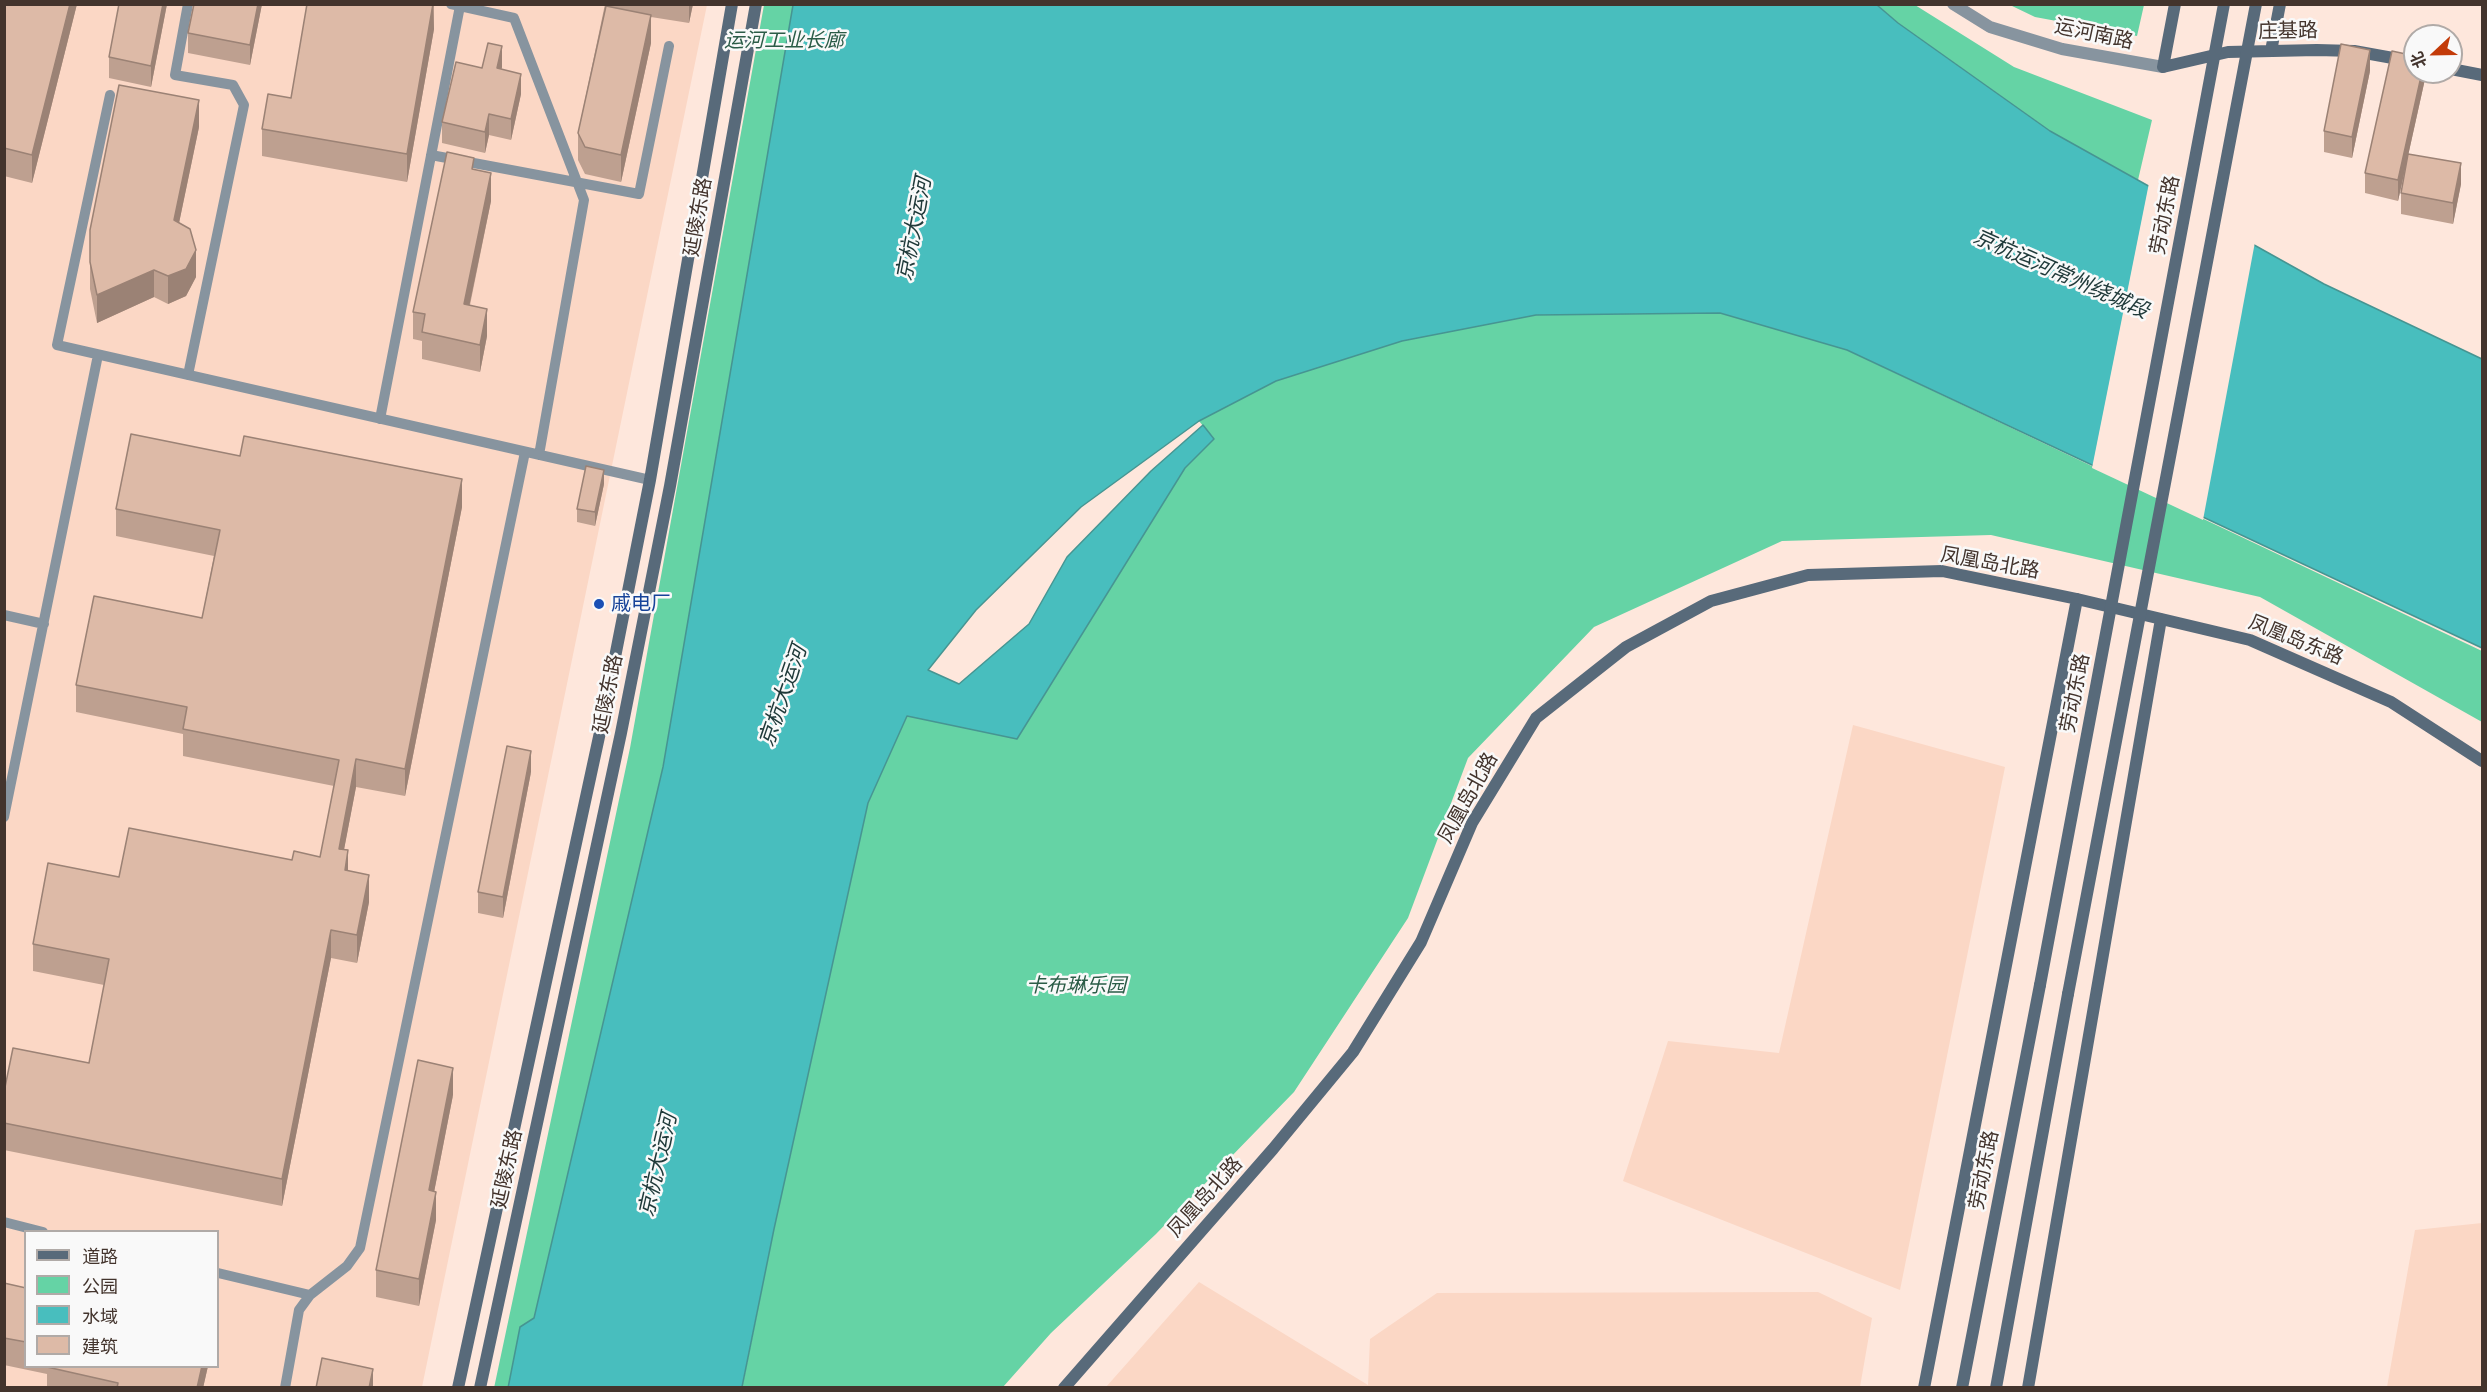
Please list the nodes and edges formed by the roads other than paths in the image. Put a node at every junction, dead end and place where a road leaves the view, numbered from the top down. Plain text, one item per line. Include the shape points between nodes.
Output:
1 (188, 4) edge
2 (732, 4) edge
3 (756, 4) edge
4 (1953, 4) edge
5 (2175, 4) edge
6 (2224, 4) edge
7 (2256, 4) edge
8 (2280, 4) edge
9 (456, 5) edge
10 (669, 46) dead end
11 (2271, 51) junction
12 (2403, 60) edge
13 (2163, 67) junction
14 (2463, 71) edge
15 (2482, 75) edge
16 (110, 95) dead end
17 (431, 155) junction
18 (578, 182) junction
19 (98, 355) junction
20 (188, 375) junction
21 (380, 419) junction
22 (525, 452) junction
23 (539, 455) junction
24 (650, 480) junction
25 (2077, 599) junction
26 (4, 615) edge
27 (2161, 619) junction
28 (44, 624) junction
29 (2482, 761) edge
30 (4, 818) edge
31 (4, 1222) edge
32 (35, 1230) edge
33 (219, 1273) edge
34 (310, 1296) junction
35 (285, 1388) edge
36 (459, 1388) edge
37 (480, 1388) edge
38 (1064, 1388) edge
39 (1924, 1388) edge
40 (1962, 1388) edge
41 (1996, 1388) edge
42 (2028, 1388) edge

1 - 20 lane via 175,75 233,85 244,105
2 - 24 main road, 延陵东路
3 - 37 main road, 延陵东路 via 648,598
4 - 13 street, 运河南路 via 1990,27 2051,46
5 - 13 main road
6 - 40 main road, 劳动东路, bridge
7 - 41 main road, bridge
8 - 11 main road
9 - 17 lane
9 - 18 lane via 514,18
10 - 18 lane via 639,194
11 - 12 main road, 庄基路 via 2354,51
11 - 13 main road, 庄基路 via 2228,52
14 - 15 main road
16 - 19 lane via 57,345
17 - 18 lane
17 - 21 lane
18 - 23 lane via 584,200
19 - 20 lane
19 - 28 lane
20 - 21 lane
21 - 22 lane
22 - 23 lane
22 - 34 lane via 360,1248 347,1266
23 - 24 lane
24 - 36 main road, 延陵东路 via 602,723
25 - 27 main road, 凤凰岛东路
25 - 38 main road, 凤凰岛北路 via 1942,571 1808,575 1711,601 1626,647 1536,718 1472,823 1421,942 1353,1052
25 - 39 main road
26 - 28 lane
27 - 29 main road, 凤凰岛东路 via 2250,640 2283,654 2391,702
27 - 42 main road
28 - 30 lane
31 - 32 lane
33 - 34 lane
34 - 35 lane via 299,1310

